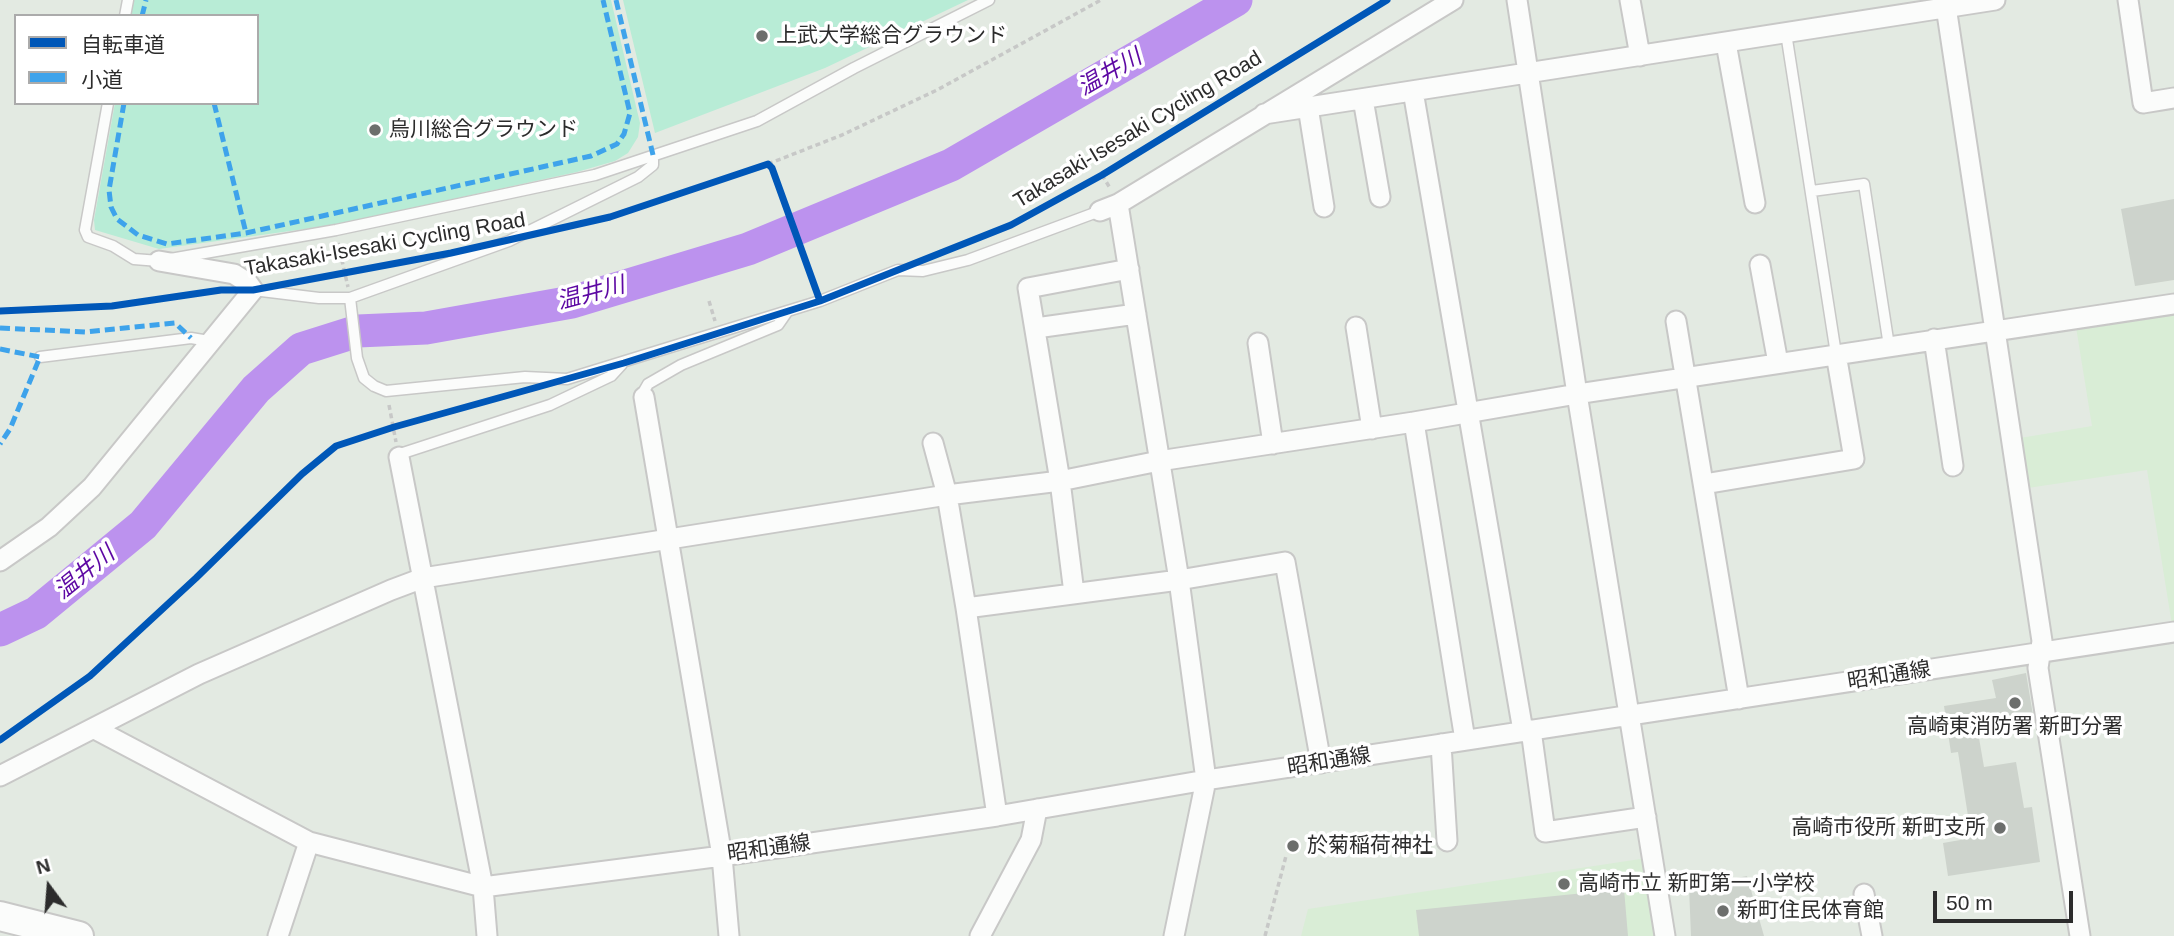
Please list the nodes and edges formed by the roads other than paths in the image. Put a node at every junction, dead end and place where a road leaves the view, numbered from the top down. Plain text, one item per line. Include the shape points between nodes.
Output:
1 (989, 0) edge
2 (1453, 0) edge
3 (1517, 0) edge
4 (1630, 0) edge
5 (1996, 0) edge
6 (2128, 0) edge
7 (1946, 4) edge
8 (1786, 33) junction
9 (1726, 43) junction
10 (1640, 56) junction
11 (1526, 73) junction
12 (1413, 91) junction
13 (2174, 98) edge
14 (1363, 99) junction
15 (108, 105) edge
16 (1308, 107) junction
17 (1264, 114) junction
18 (653, 155) junction
19 (1812, 191) junction
20 (1380, 197) dead end
21 (1755, 203) dead end
22 (1324, 207) dead end
23 (1109, 208) junction
24 (159, 261) junction
25 (1760, 265) dead end
26 (1129, 268) junction
27 (253, 290) junction
28 (351, 302) junction
29 (2174, 304) edge
30 (787, 312) junction
31 (1136, 313) junction
32 (1676, 321) dead end
33 (1356, 327) dead end
34 (1036, 328) junction
35 (1995, 330) junction
36 (1934, 339) junction
37 (209, 341) junction
38 (1258, 343) dead end
39 (1889, 346) junction
40 (1836, 354) junction
41 (40, 357) dead end
42 (624, 363) junction
43 (1778, 363) junction
44 (1687, 377) junction
45 (1577, 394) junction
46 (644, 397) joint
47 (1468, 413) junction
48 (1414, 422) junction
49 (1372, 429) junction
50 (933, 443) dead end
51 (1273, 444) junction
52 (399, 457) joint
53 (1159, 461) junction
54 (1953, 466) dead end
55 (1060, 481) junction
56 (1704, 484) junction
57 (947, 495) junction
58 (667, 539) junction
59 (0, 561) edge
60 (423, 578) junction
61 (1180, 580) junction
62 (1074, 593) junction
63 (966, 607) junction
64 (2174, 632) edge
65 (2039, 652) junction
66 (1739, 699) junction
67 (1629, 716) junction
68 (95, 729) junction
69 (1527, 731) junction
70 (1465, 740) junction
71 (1441, 744) junction
72 (1321, 763) junction
73 (0, 776) edge
74 (1206, 780) junction
75 (1037, 809) junction
76 (997, 816) junction
77 (1646, 817) junction
78 (1447, 841) dead end
79 (309, 842) junction
80 (722, 856) junction
81 (483, 887) junction
82 (1864, 894) dead end
83 (0, 916) edge
84 (79, 936) edge
85 (278, 936) edge
86 (487, 936) edge
87 (729, 936) edge
88 (980, 936) edge
89 (1174, 936) edge
90 (1665, 936) edge
91 (1872, 936) edge
92 (2080, 936) edge

1 - 18 lane via 757,121
2 - 17 street
3 - 11 street
4 - 10 street
5 - 7 street
6 - 13 street via 2143,103
7 - 8 street
7 - 35 street
8 - 9 street
8 - 19 lane
9 - 10 street
9 - 21 street
10 - 11 street
11 - 12 street
11 - 45 street
12 - 14 street
12 - 47 street
14 - 16 street
14 - 20 street
15 - 24 lane via 85,230 88,237 134,259
16 - 17 street
16 - 22 street
17 - 23 street
18 - 24 lane via 595,175 336,230
18 - 28 lane via 653,166 638,177 509,241
19 - 39 lane via 1864,184
19 - 40 lane
23 - 26 street
23 - 30 lane via 1002,249 942,268 898,270
24 - 27 street via 234,274
25 - 43 street
26 - 31 street
26 - 34 street via 1028,288
27 - 28 lane
27 - 37 street
28 - 42 lane via 356,358 364,377 386,391 525,377 567,379
29 - 35 street
30 - 42 lane
30 - 46 lane via 778,325 681,365 648,384
31 - 34 street
31 - 53 street
32 - 44 street
33 - 49 street
34 - 55 street
35 - 36 street
35 - 65 street via 2042,641
36 - 39 street
36 - 54 street
37 - 41 lane via 191,338
37 - 59 street via 92,487 48,527
38 - 51 street
39 - 40 street
40 - 43 street
40 - 56 street via 1854,459
42 - 52 lane via 611,376 550,405
43 - 44 street
44 - 45 street
44 - 56 street
45 - 47 street
45 - 67 street
46 - 58 street
47 - 48 street
47 - 69 street
48 - 49 street
48 - 70 street
49 - 51 street
50 - 57 street
51 - 53 street
52 - 60 street
53 - 55 street
53 - 61 street
55 - 57 street
55 - 62 street
56 - 66 street
57 - 58 street
57 - 63 street
58 - 60 street
58 - 80 street
60 - 68 street via 199,674
60 - 81 street
61 - 62 street
61 - 72 street via 1285,562
61 - 74 street
62 - 63 street
63 - 76 street
64 - 65 street, 昭和通線
65 - 66 street, 昭和通線
65 - 92 street
66 - 67 street, 昭和通線
67 - 69 street, 昭和通線
67 - 77 street
68 - 73 street
68 - 79 street
69 - 70 street, 昭和通線
69 - 77 street via 1545,832
70 - 71 street, 昭和通線
71 - 72 street, 昭和通線
71 - 78 street
72 - 74 street, 昭和通線
74 - 75 street, 昭和通線
74 - 89 street
75 - 76 street, 昭和通線
75 - 88 street via 1031,840
76 - 80 street, 昭和通線
77 - 90 street
79 - 81 street
79 - 85 street
80 - 81 street, 昭和通線
80 - 87 street
81 - 86 street
82 - 91 street
83 - 84 main road

